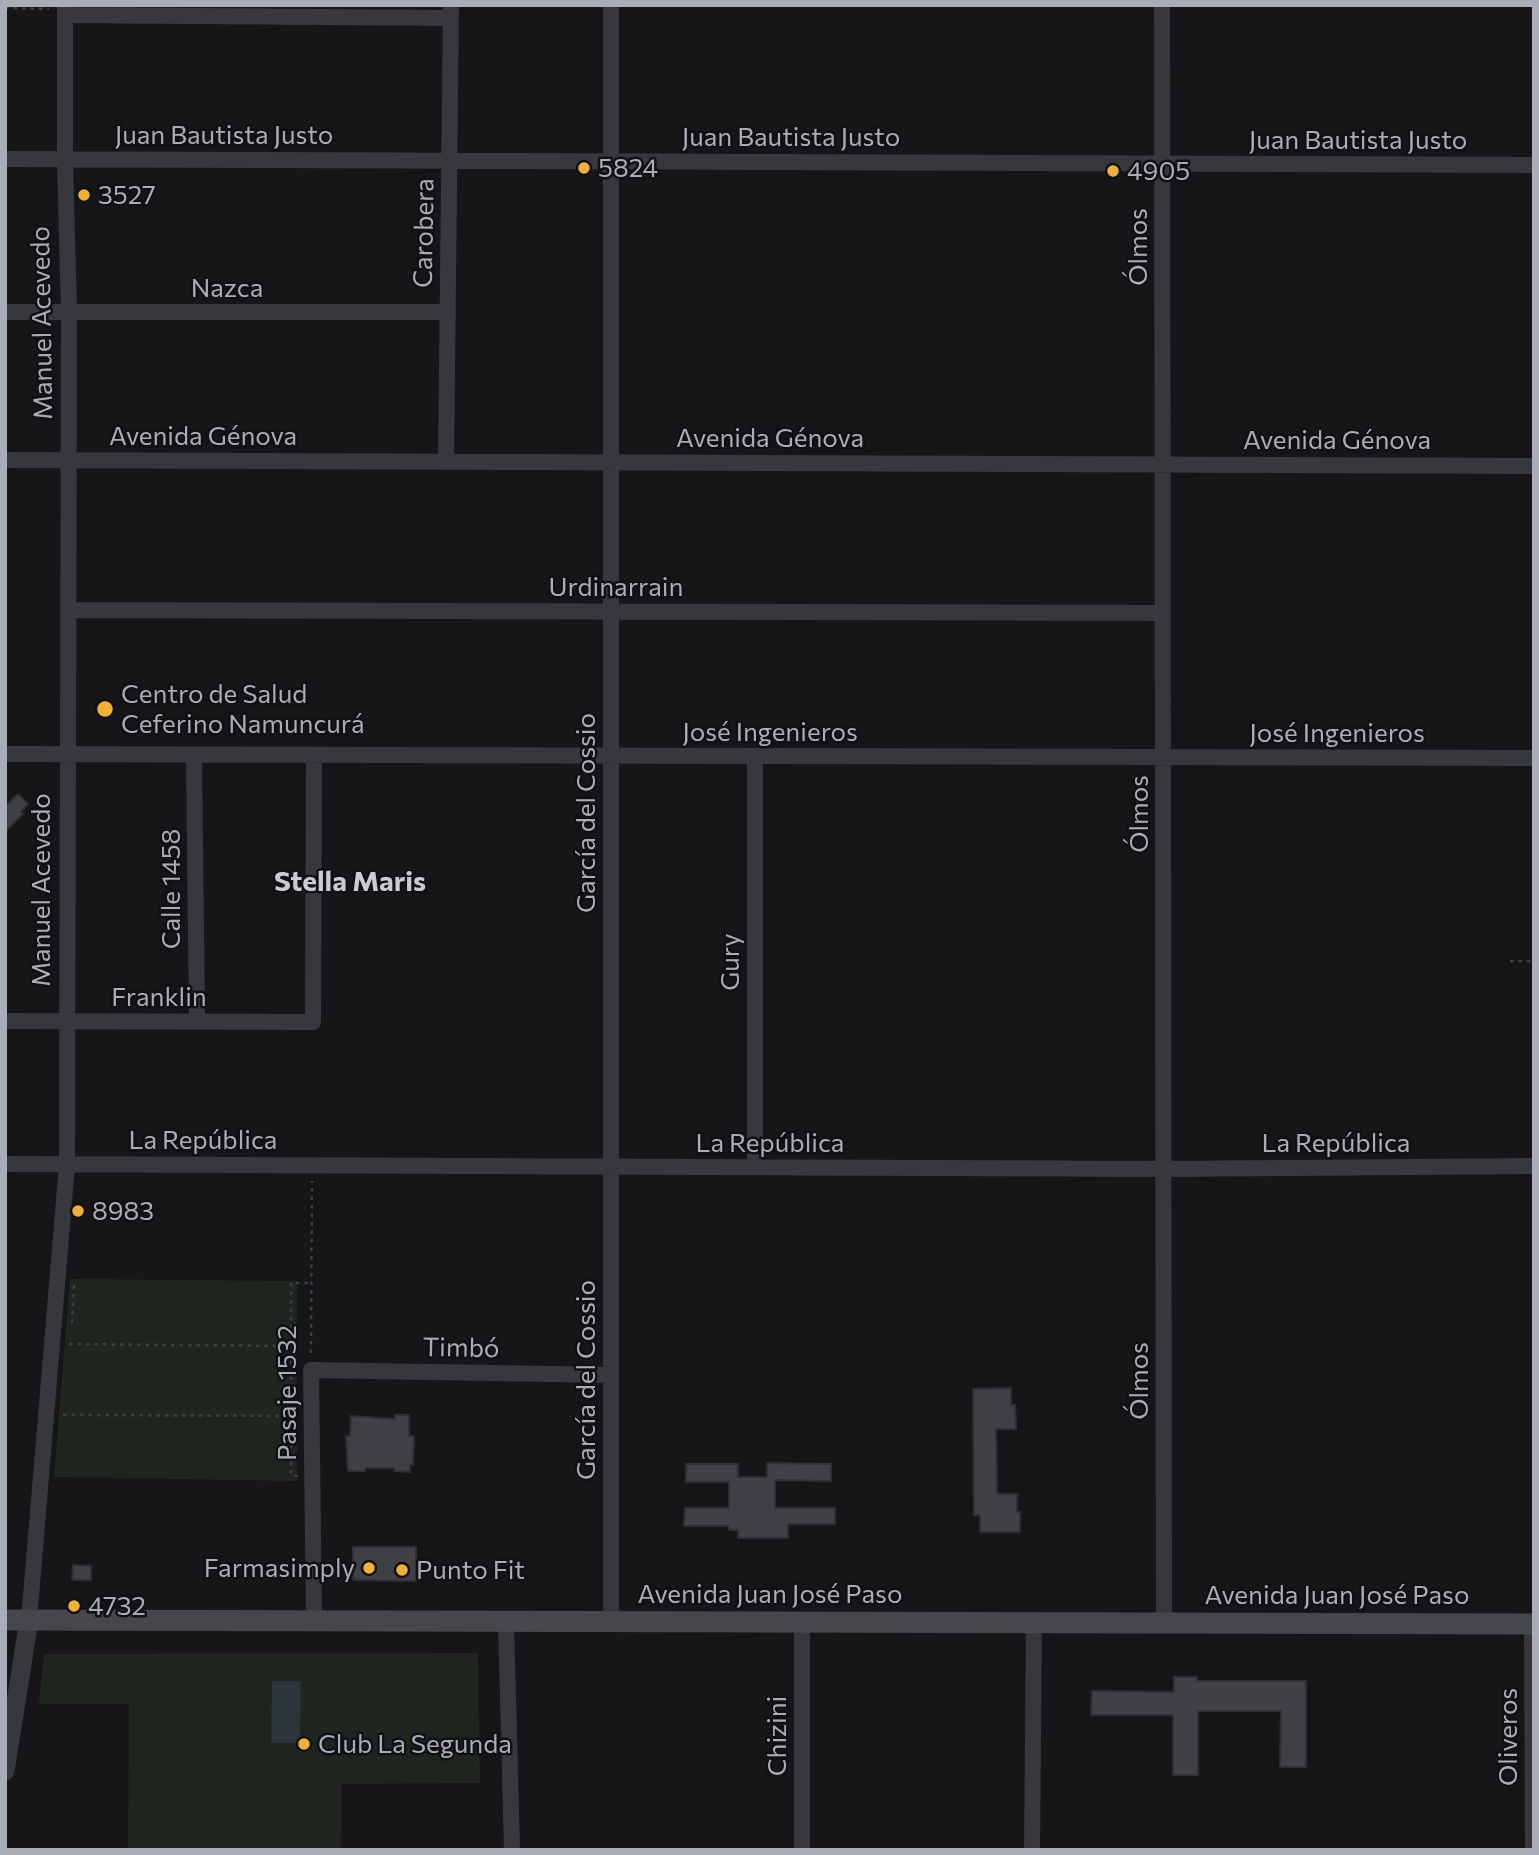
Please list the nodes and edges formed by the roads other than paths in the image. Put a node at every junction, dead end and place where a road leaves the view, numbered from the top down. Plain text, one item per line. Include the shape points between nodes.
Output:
1 (611, 5) edge
2 (1162, 5) edge
3 (65, 10) edge
4 (451, 12) edge
5 (5, 159) edge
6 (65, 159) junction
7 (449, 161) junction
8 (611, 161) junction
9 (1163, 163) junction
10 (1534, 165) edge
11 (5, 312) edge
12 (69, 312) junction
13 (448, 312) junction
14 (5, 460) edge
15 (69, 460) junction
16 (446, 461) junction
17 (611, 462) junction
18 (1163, 464) junction
19 (1534, 466) edge
20 (68, 610) junction
21 (611, 612) junction
22 (1163, 613) junction
23 (5, 754) edge
24 (68, 755) junction
25 (194, 755) junction
26 (314, 755) junction
27 (611, 756) junction
28 (755, 756) junction
29 (1163, 757) junction
30 (1534, 758) edge
31 (5, 1021) edge
32 (67, 1021) junction
33 (197, 1021) junction
34 (5, 1164) edge
35 (67, 1165) junction
36 (1534, 1166) edge
37 (611, 1167) junction
38 (755, 1167) junction
39 (1164, 1169) junction
40 (311, 1370) joint
41 (611, 1375) junction
42 (5, 1620) edge
43 (29, 1620) junction
44 (314, 1621) junction
45 (506, 1621) junction
46 (611, 1622) junction
47 (802, 1622) junction
48 (1034, 1622) junction
49 (1164, 1623) junction
50 (1533, 1624) edge
51 (5, 1771) edge
52 (512, 1850) edge
53 (802, 1850) edge
54 (1032, 1850) edge
55 (1533, 1850) edge

1 - 8 street, García del Cossio
2 - 9 street, Ólmos
3 - 4 street
3 - 6 street, Manuel Acevedo
4 - 7 street, Carobera
5 - 6 street, Juan Bautista Justo
6 - 7 street, Juan Bautista Justo
6 - 12 street, Manuel Acevedo
7 - 8 street, Juan Bautista Justo
7 - 13 street, Carobera
8 - 9 street, Juan Bautista Justo
8 - 17 street, García del Cossio
9 - 10 street, Juan Bautista Justo
9 - 18 street, Ólmos
11 - 12 street, Nazca
12 - 13 street, Nazca
12 - 15 street, Manuel Acevedo
13 - 16 street, Carobera
14 - 15 street, Avenida Génova
15 - 16 street, Avenida Génova
15 - 20 street, Manuel Acevedo
16 - 17 street, Avenida Génova
17 - 18 street, Avenida Génova
17 - 21 street, García del Cossio
18 - 19 street, Avenida Génova
18 - 22 street, Ólmos
20 - 21 street, Urdinarrain
20 - 24 street, Manuel Acevedo
21 - 22 street, Urdinarrain
21 - 27 street, García del Cossio
22 - 29 street, Ólmos
23 - 24 street, José Ingenieros
24 - 25 street, José Ingenieros
24 - 32 street, Manuel Acevedo
25 - 26 street, José Ingenieros
25 - 33 street, Calle 1458
26 - 27 street, José Ingenieros
26 - 33 street, Franklin via 313,1021
27 - 28 street, José Ingenieros
27 - 37 street, García del Cossio
28 - 29 street, José Ingenieros
28 - 38 street, Gury
29 - 30 street, José Ingenieros
29 - 39 street, Ólmos
31 - 32 street, Franklin
32 - 33 street, Franklin
32 - 35 street, Manuel Acevedo
34 - 35 street, La República
35 - 37 street, La República
35 - 43 street, Manuel Acevedo
36 - 39 street, La República
37 - 38 street, La República
37 - 41 street, García del Cossio
38 - 39 street, La República
39 - 49 street, Ólmos
40 - 41 street, Timbó
40 - 44 street, Pasaje 1532
41 - 46 street, García del Cossio
42 - 43 main road, Avenida Juan José Paso
43 - 44 main road, Avenida Juan José Paso
43 - 51 street, Manuel Acevedo
44 - 45 main road, Avenida Juan José Paso
45 - 46 main road, Avenida Juan José Paso
45 - 52 street
46 - 47 main road, Avenida Juan José Paso
47 - 48 main road, Avenida Juan José Paso
47 - 53 street, Chizini
48 - 49 main road, Avenida Juan José Paso
48 - 54 street
49 - 50 main road, Avenida Juan José Paso
50 - 55 street, Oliveros

